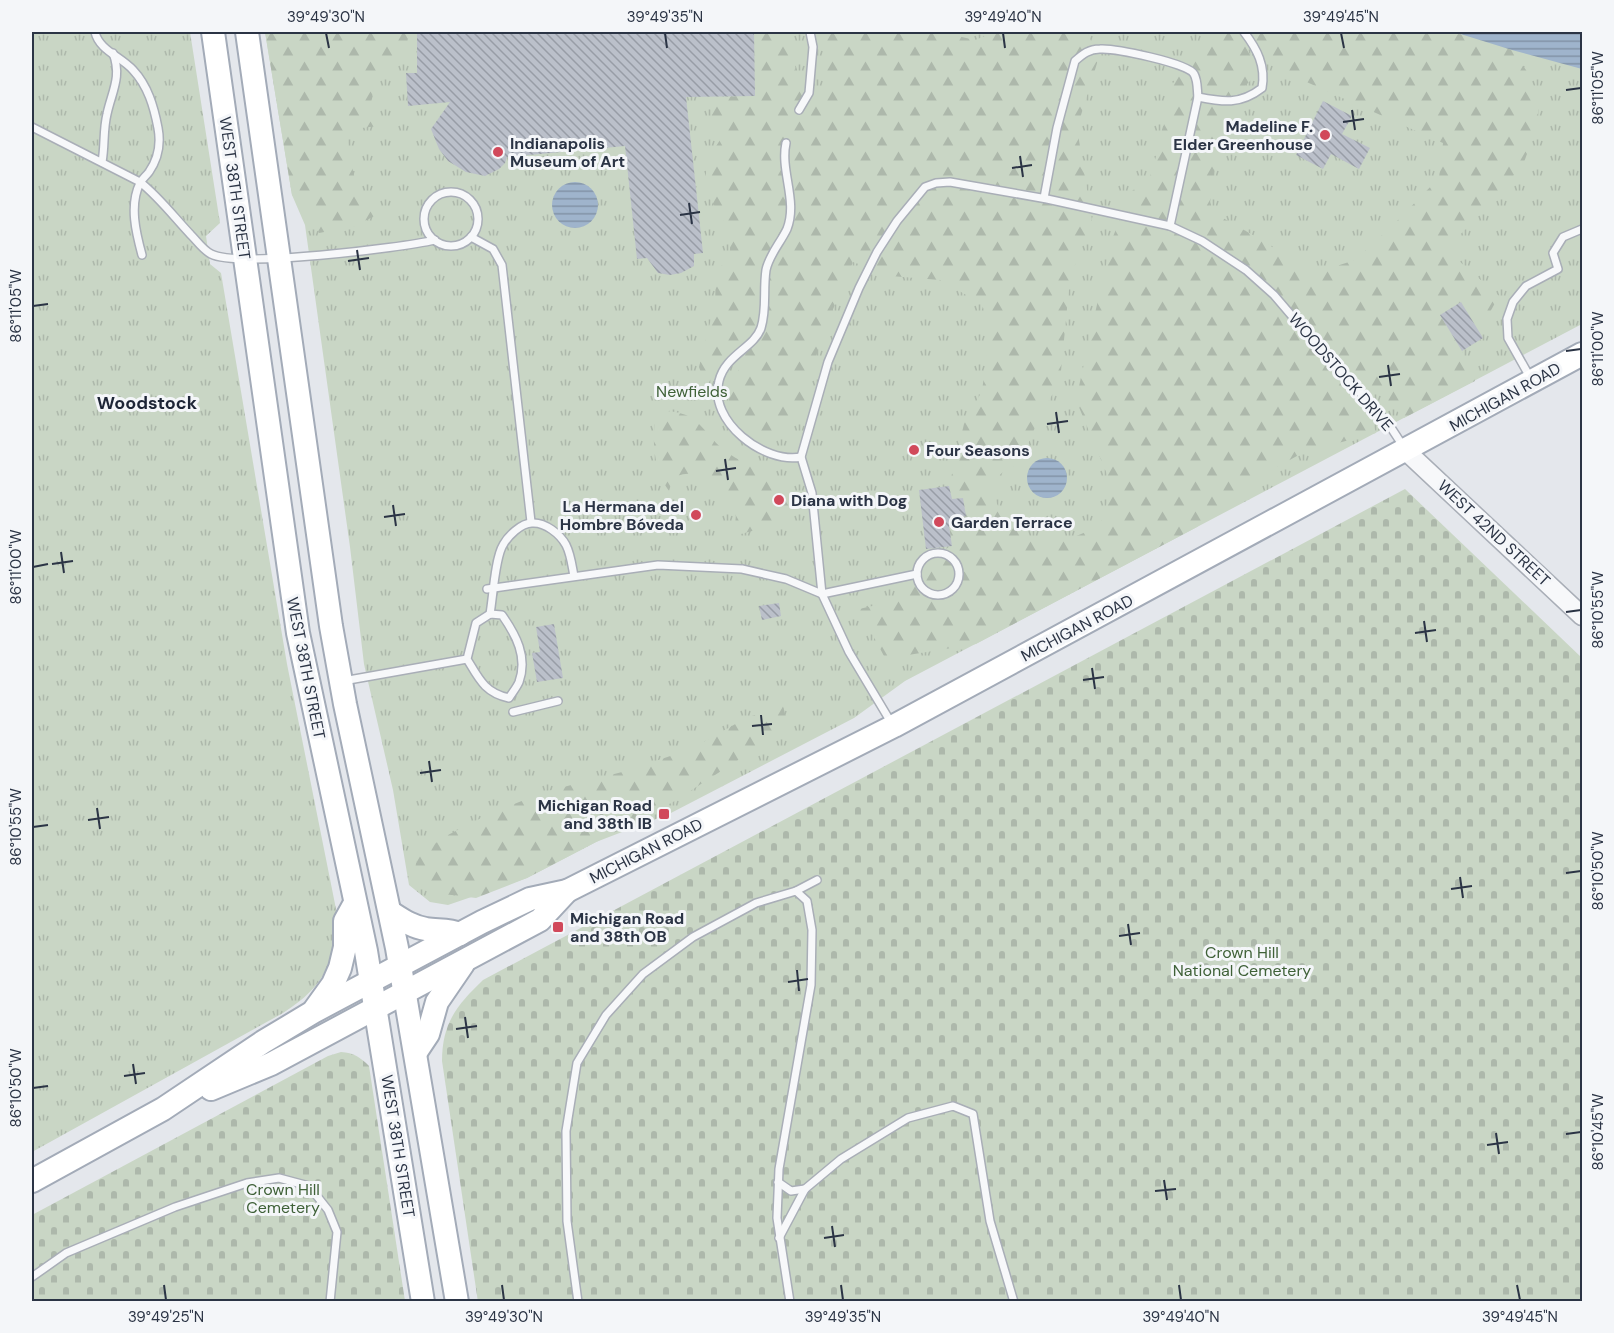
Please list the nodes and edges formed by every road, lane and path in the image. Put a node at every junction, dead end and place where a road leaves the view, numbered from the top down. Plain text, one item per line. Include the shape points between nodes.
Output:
1 (95, 32) edge
2 (213, 32) edge
3 (247, 32) edge
4 (810, 32) edge
5 (1244, 32) edge
6 (113, 52) junction
7 (1198, 97) junction
8 (800, 110) dead end
9 (32, 127) edge
10 (786, 143) dead end
11 (102, 162) junction
12 (140, 183) junction
13 (1044, 198) junction
14 (1170, 226) junction
15 (1582, 229) edge
16 (471, 237) junction
17 (435, 240) junction
18 (142, 255) dead end
19 (279, 258) junction
20 (245, 259) junction
21 (1582, 354) edge
22 (1532, 382) junction
23 (1406, 451) junction
24 (801, 457) junction
25 (531, 522) junction
26 (917, 574) junction
27 (574, 576) junction
28 (491, 589) junction
29 (822, 594) junction
30 (490, 614) junction
31 (1582, 616) edge
32 (467, 659) junction
33 (340, 681) junction
34 (558, 701) dead end
35 (513, 712) dead end
36 (894, 726) junction
37 (817, 880) dead end
38 (567, 891) junction
39 (796, 891) junction
40 (356, 902) junction
41 (390, 912) junction
42 (460, 934) junction
43 (466, 959) junction
44 (385, 974) junction
45 (389, 1000) junction
46 (313, 1012) junction
47 (416, 1052) junction
48 (163, 1109) junction
49 (32, 1181) edge
50 (778, 1182) junction
51 (805, 1189) junction
52 (779, 1238) junction
53 (32, 1277) edge
54 (330, 1302) edge
55 (423, 1302) edge
56 (457, 1302) edge
57 (578, 1302) edge
58 (790, 1302) edge
59 (1014, 1302) edge

1 - 6 lane via 97,40
2 - 20 main road, WEST 38TH STREET
3 - 19 main road, WEST 38TH STREET
4 - 8 lane via 813,47 809,93
5 - 7 lane via 1260,57 1262,88 1236,101
6 - 11 lane via 118,66 106,116
6 - 12 lane via 146,87 159,131 158,157
7 - 13 lane via 1194,74 1188,68 1111,50 1083,54 1071,70
7 - 14 lane
9 - 11 lane
10 - 24 lane via 790,205 787,228 766,267 765,317 758,336 726,366 718,381 718,399 729,422 751,445 771,455
11 - 12 lane
12 - 18 lane via 135,222
12 - 20 lane via 212,254
13 - 14 lane, WOODSTOCK DRIVE
13 - 24 lane, WOODSTOCK DRIVE via 950,182 925,187 897,221 859,288 828,362
14 - 23 lane, WOODSTOCK DRIVE via 1202,241 1246,270 1274,295 1388,423
15 - 22 lane via 1563,237 1553,252 1558,269 1526,286 1513,303 1508,338
16 - 17 lane via 452,246
16 - 17 lane via 478,223 477,211 466,196 454,192 436,197 425,212 425,224
16 - 25 lane via 494,249 502,265
17 - 19 lane
19 - 20 lane
19 - 33 main road, WEST 38TH STREET
20 - 40 main road, WEST 38TH STREET via 298,633
21 - 22 main road, MICHIGAN ROAD
22 - 23 main road, MICHIGAN ROAD
23 - 31 street, WEST 42ND STREET
23 - 36 main road, MICHIGAN ROAD
24 - 29 lane via 812,493
25 - 27 lane via 558,534 569,553
25 - 28 lane via 512,534 502,547
26 - 26 lane via 922,588 941,596 954,589 960,572 954,559 940,552 926,556
26 - 29 lane
27 - 28 lane
27 - 29 lane via 658,565 733,568 786,579
28 - 30 lane
29 - 36 lane via 849,652
30 - 32 lane via 476,623
30 - 32 lane via 502,615 522,654 519,681 508,698 495,695
32 - 33 lane
33 - 41 main road, WEST 38TH STREET
34 - 35 lane
36 - 38 main road, MICHIGAN ROAD
37 - 39 lane
38 - 42 main road, MICHIGAN ROAD via 530,898
38 - 43 main road, MICHIGAN ROAD via 540,920
39 - 50 lane via 807,902 812,930 811,985
39 - 57 lane via 756,903 693,937 643,974 606,1016 577,1063 566,1131 567,1221
40 - 44 main road, WEST 38TH STREET
40 - 46 main road via 345,921 340,968
41 - 42 main road via 421,928 448,929
41 - 44 main road, WEST 38TH STREET
42 - 44 main road, MICHIGAN ROAD
43 - 45 main road, MICHIGAN ROAD
43 - 47 main road via 437,1002 428,1034
44 - 45 main road, WEST 38TH STREET
44 - 45 main road, WEST 38TH STREET
44 - 46 main road, MICHIGAN ROAD
45 - 47 main road, WEST 38TH STREET
45 - 48 main road, MICHIGAN ROAD via 271,1064
45 - 55 main road, WEST 38TH STREET
46 - 48 main road, MICHIGAN ROAD
47 - 56 main road, WEST 38TH STREET
48 - 49 main road
50 - 51 lane via 791,1191
50 - 52 lane
51 - 52 lane
51 - 59 lane via 841,1159 908,1118 953,1106 973,1114 990,1221
52 - 58 lane
53 - 54 lane via 66,1253 175,1207 247,1183 279,1178 309,1186 328,1210 337,1232

